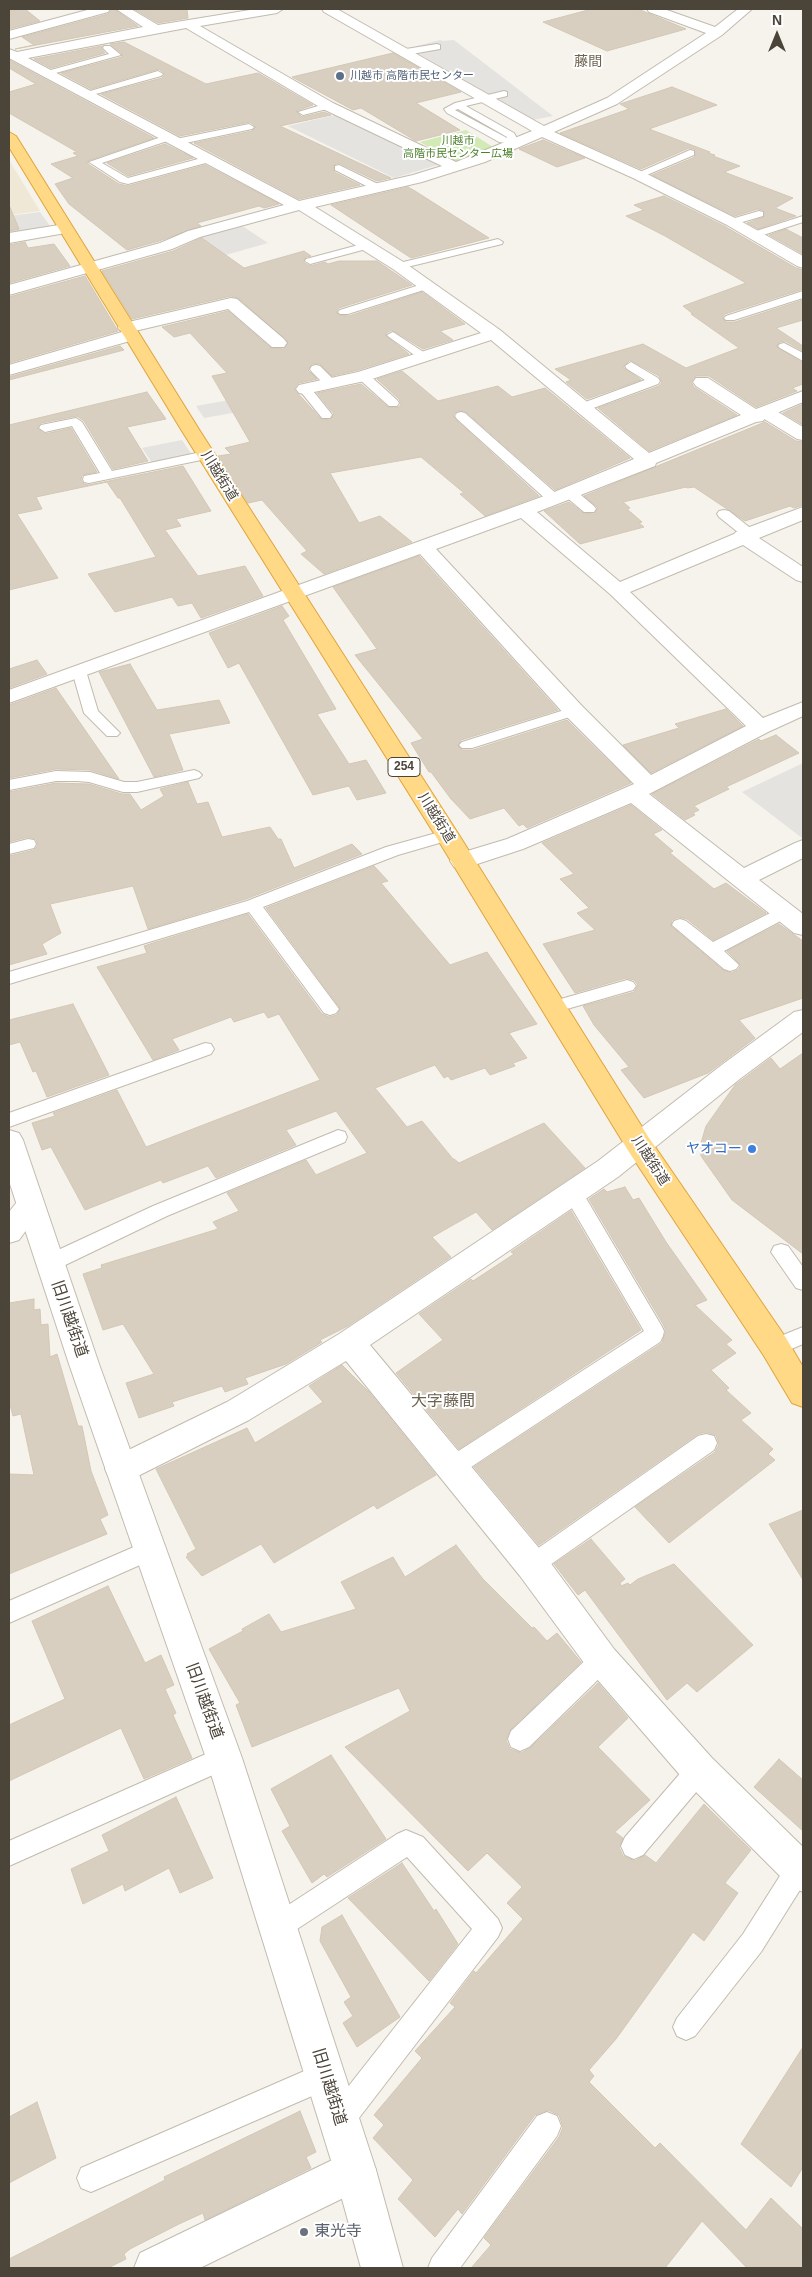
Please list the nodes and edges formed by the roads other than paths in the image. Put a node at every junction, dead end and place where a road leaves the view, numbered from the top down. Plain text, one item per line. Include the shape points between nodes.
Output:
1 (104, 9) edge
2 (122, 9) edge
3 (277, 9) edge
4 (328, 9) edge
5 (653, 9) edge
6 (746, 9) edge
7 (186, 23) junction
8 (155, 29) junction
9 (717, 32) junction
10 (9, 35) edge
11 (437, 47) dead end
12 (107, 48) dead end
13 (406, 52) junction
14 (13, 55) edge
15 (45, 73) junction
16 (158, 74) dead end
17 (85, 94) junction
18 (504, 94) dead end
19 (486, 98) junction
20 (328, 106) junction
21 (303, 112) dead end
22 (249, 127) dead end
23 (544, 132) junction
24 (9, 136) edge
25 (172, 140) junction
26 (516, 142) junction
27 (690, 153) dead end
28 (209, 159) junction
29 (456, 167) junction
30 (339, 168) dead end
31 (638, 175) junction
32 (380, 189) junction
33 (300, 206) junction
34 (758, 214) dead end
35 (803, 218) edge
36 (732, 222) junction
37 (65, 229) junction
38 (754, 235) junction
39 (9, 238) edge
40 (498, 242) dead end
41 (366, 246) junction
42 (310, 261) dead end
43 (802, 262) edge
44 (399, 266) junction
45 (89, 267) junction
46 (426, 286) junction
47 (9, 290) edge
48 (803, 294) edge
49 (791, 298) junction
50 (803, 306) edge
51 (344, 312) dead end
52 (730, 318) dead end
53 (128, 331) junction
54 (494, 334) junction
55 (393, 335) dead end
56 (278, 343) dead end
57 (784, 346) dead end
58 (424, 357) junction
59 (803, 358) edge
60 (630, 366) dead end
61 (316, 369) dead end
62 (9, 370) edge
63 (363, 376) junction
64 (330, 382) junction
65 (702, 382) dead end
66 (305, 389) joint
67 (803, 396) edge
68 (393, 403) dead end
69 (584, 407) junction
70 (326, 415) dead end
71 (762, 415) junction
72 (461, 416) dead end
73 (45, 428) dead end
74 (803, 435) edge
75 (206, 455) junction
76 (648, 462) junction
77 (108, 475) junction
78 (89, 479) dead end
79 (562, 496) junction
80 (589, 509) dead end
81 (524, 510) junction
82 (803, 512) edge
83 (724, 514) dead end
84 (746, 535) junction
85 (423, 546) junction
86 (803, 576) edge
87 (618, 590) junction
88 (294, 594) junction
89 (79, 671) junction
90 (9, 698) edge
91 (803, 708) edge
92 (574, 711) junction
93 (760, 727) junction
94 (112, 733) dead end
95 (467, 745) dead end
96 (194, 775) dead end
97 (9, 785) edge
98 (641, 790) junction
99 (447, 835) junction
100 (28, 844) dead end
101 (803, 848) edge
102 (9, 849) edge
103 (462, 861) junction
104 (744, 878) junction
105 (254, 905) junction
106 (784, 912) junction
107 (680, 925) dead end
108 (803, 927) edge
109 (712, 950) junction
110 (730, 965) dead end
111 (9, 978) edge
112 (628, 986) dead end
113 (553, 1007) junction
114 (330, 1009) dead end
115 (803, 1019) edge
116 (205, 1049) dead end
117 (9, 1120) edge
118 (338, 1137) dead end
119 (9, 1141) edge
120 (639, 1145) junction
121 (573, 1192) junction
122 (30, 1206) junction
123 (9, 1232) edge
124 (781, 1252) dead end
125 (50, 1264) junction
126 (803, 1282) edge
127 (803, 1335) edge
128 (350, 1343) junction
129 (775, 1347) junction
130 (803, 1394) edge
131 (706, 1443) dead end
132 (451, 1468) junction
133 (122, 1469) junction
134 (150, 1550) junction
135 (532, 1565) junction
136 (9, 1612) edge
137 (602, 1660) junction
138 (520, 1739) dead end
139 (224, 1758) junction
140 (699, 1770) junction
141 (634, 1846) dead end
142 (9, 1854) edge
143 (801, 1871) edge
144 (279, 1926) junction
145 (686, 2027) dead end
146 (325, 2076) junction
147 (339, 2121) junction
148 (547, 2126) dead end
149 (355, 2170) junction
150 (91, 2178) dead end
151 (155, 2268) edge
152 (382, 2268) edge
153 (442, 2268) edge

1 - 10 street
2 - 8 street
3 - 7 street
4 - 13 street
5 - 9 street
6 - 9 street
7 - 8 street
7 - 20 street
8 - 14 street
9 - 23 street via 612,102
11 - 13 lane
12 - 15 lane via 116,55
13 - 19 street
14 - 15 street
15 - 17 street
16 - 17 lane
17 - 25 street
18 - 19 lane
19 - 23 street
19 - 26 lane via 450,107 450,111 502,140
20 - 21 lane
20 - 29 street
22 - 25 lane
23 - 26 street
23 - 31 street
24 - 37 highway, 川越街道 / 254
25 - 28 street
25 - 28 lane via 94,162 128,180
26 - 29 street
27 - 31 lane
28 - 33 street
29 - 32 street
30 - 32 lane
31 - 36 street
32 - 33 street
33 - 41 street
33 - 45 street via 194,234 166,246
34 - 36 lane
35 - 38 lane
36 - 38 street
37 - 39 street
37 - 45 highway, 川越街道 / 254
38 - 43 street
40 - 44 lane
41 - 42 lane
41 - 44 street
44 - 46 street
45 - 47 street
45 - 53 highway, 川越街道 / 254
46 - 51 lane
46 - 54 street
48 - 49 lane
49 - 50 lane
49 - 52 lane
53 - 56 street via 231,303
53 - 62 street
53 - 75 highway, 川越街道 / 254
54 - 58 street
54 - 69 street
55 - 58 lane
57 - 59 lane
58 - 63 street
60 - 69 lane via 654,381
61 - 64 lane
63 - 64 street
63 - 68 lane
64 - 66 street
65 - 71 street
66 - 70 lane
67 - 71 street
69 - 76 street
71 - 74 street
71 - 76 street
72 - 79 lane
73 - 77 lane via 76,422
75 - 77 lane
75 - 88 highway, 川越街道 / 254
76 - 79 street
77 - 78 lane
79 - 80 lane
79 - 81 street
81 - 85 street
81 - 87 street
82 - 84 street
83 - 84 lane
84 - 86 street
84 - 87 street
85 - 88 street
85 - 92 street
87 - 93 street
88 - 89 street
88 - 99 highway, 川越街道 / 254
89 - 90 street
89 - 94 lane via 91,713
91 - 93 street
92 - 95 lane
92 - 98 street
93 - 98 street
96 - 97 lane via 137,787 123,787 77,776 56,776
98 - 103 street via 515,844
98 - 104 street
99 - 103 highway, 川越街道 / 254
99 - 105 lane via 392,851
100 - 102 lane
101 - 104 street
103 - 113 highway, 川越街道 / 254
104 - 106 street
105 - 111 lane
105 - 114 lane
106 - 108 street
106 - 109 lane
107 - 109 lane
109 - 110 lane
112 - 113 lane
113 - 120 highway, 川越街道 / 254
115 - 120 street
116 - 117 lane
118 - 125 lane via 160,1211
119 - 122 street, 旧川越街道
120 - 121 street
120 - 129 highway, 川越街道 / 254
121 - 128 street
121 - 132 lane via 654,1331 653,1336
122 - 123 street
122 - 125 street, 旧川越街道
124 - 126 lane
125 - 133 street, 旧川越街道
127 - 129 lane
128 - 132 street
128 - 133 street via 238,1411
129 - 130 highway, 川越街道 / 254
131 - 135 lane
132 - 135 street
133 - 134 street, 旧川越街道
134 - 136 lane
134 - 139 street, 旧川越街道
135 - 137 street
137 - 138 lane
137 - 140 street
139 - 142 lane
139 - 144 street, 旧川越街道
140 - 141 lane
140 - 143 street
143 - 145 lane via 752,1944
144 - 146 street, 旧川越街道
144 - 147 lane via 406,1843 414,1846 489,1928
146 - 147 street, 旧川越街道
146 - 150 lane
147 - 149 street, 旧川越街道
148 - 153 lane
149 - 151 street
149 - 152 street, 旧川越街道

